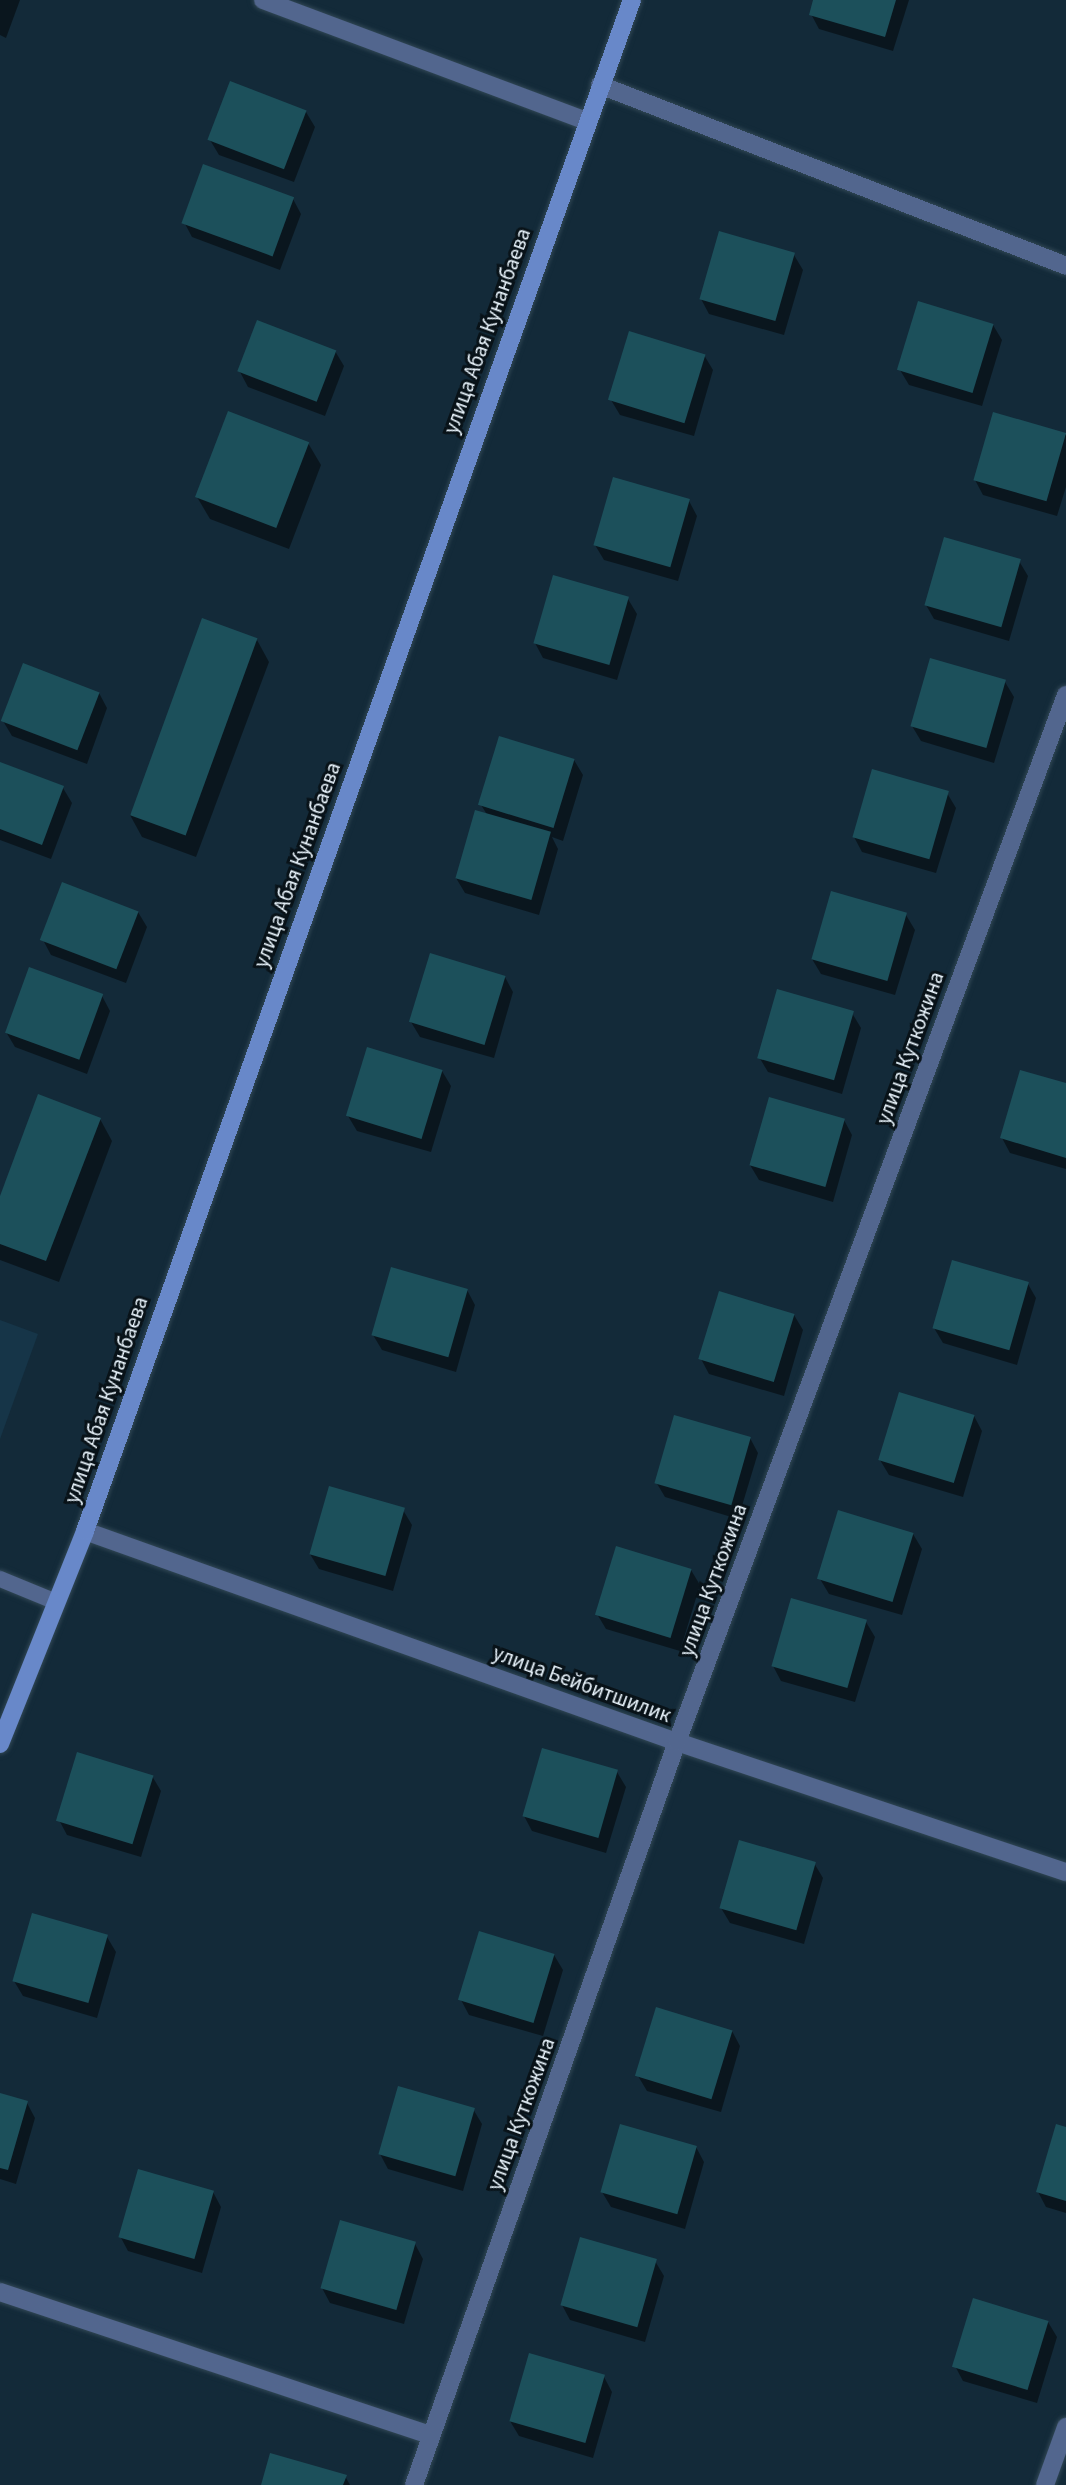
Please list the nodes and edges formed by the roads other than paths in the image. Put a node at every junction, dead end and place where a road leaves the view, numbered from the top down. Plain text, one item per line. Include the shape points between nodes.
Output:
1 (263, 0) edge
2 (632, 0) edge
3 (600, 85) junction
4 (587, 121) junction
5 (1066, 265) edge
6 (1066, 695) edge
7 (85, 1531) junction
8 (0, 1579) edge
9 (56, 1602) junction
10 (677, 1742) junction
11 (0, 1744) edge
12 (1066, 1872) edge
13 (0, 2292) edge
14 (1066, 2427) edge
15 (431, 2435) junction
16 (414, 2485) edge
17 (1045, 2485) edge

1 - 4 street
2 - 3 street, улица Абая Кунанбаева
3 - 4 street, улица Абая Кунанбаева
3 - 5 street
4 - 7 street, улица Абая Кунанбаева
6 - 10 street, улица Куткожина
7 - 9 street, улица Абая Кунанбаева
7 - 10 street, улица Бейбитшилик
8 - 9 lane
9 - 11 street, улица Абая Кунанбаева
10 - 12 street, улица Бейбитшилик
10 - 15 street, улица Куткожина
13 - 15 street
14 - 17 street
15 - 16 street, улица Куткожина

